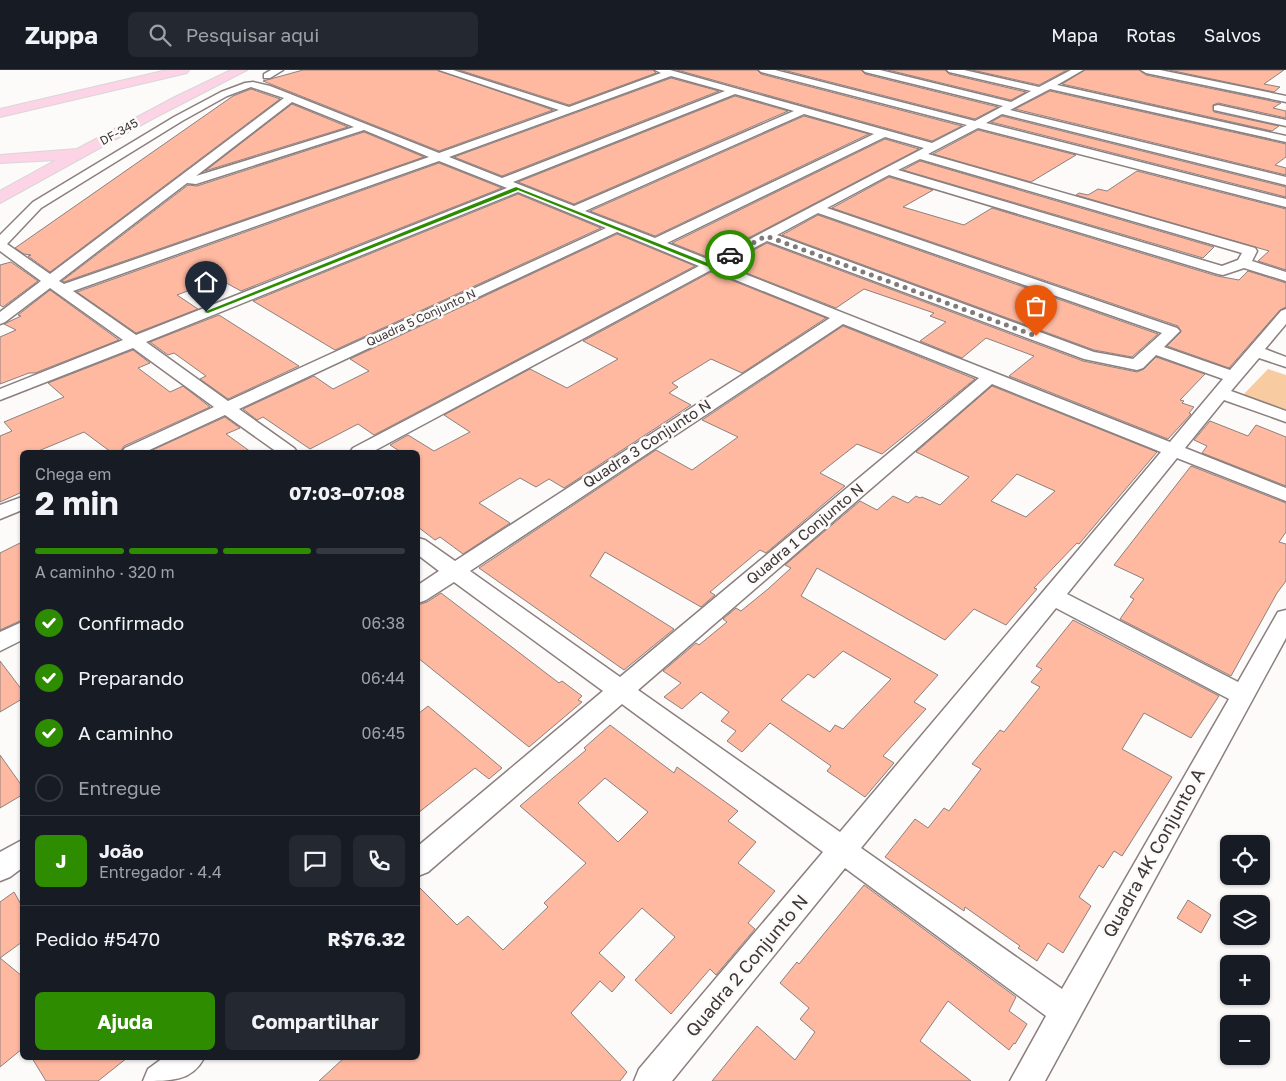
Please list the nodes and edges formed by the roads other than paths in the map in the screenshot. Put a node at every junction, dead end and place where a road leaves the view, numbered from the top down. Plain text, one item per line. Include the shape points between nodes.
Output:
1 (183, 70) edge
2 (278, 70) edge
3 (444, 70) edge
4 (764, 70) edge
5 (868, 70) edge
6 (952, 70) edge
7 (1146, 70) edge
8 (666, 71) edge
9 (1074, 72) edge
10 (257, 78) edge
11 (1087, 80) dead end
12 (137, 81) junction
13 (1044, 88) junction
14 (736, 91) junction
15 (191, 94) junction
16 (224, 94) junction
17 (291, 98) junction
18 (1286, 99) edge
19 (1012, 105) junction
20 (1210, 106) dead end
21 (569, 110) junction
22 (804, 110) junction
23 (1001, 111) junction
24 (0, 113) edge
25 (146, 117) junction
26 (178, 119) junction
27 (1286, 123) edge
28 (977, 124) junction
29 (364, 127) junction
30 (884, 133) junction
31 (1286, 138) edge
32 (94, 146) junction
33 (934, 147) junction
34 (919, 155) junction
35 (441, 156) junction
36 (0, 159) edge
37 (888, 171) junction
38 (502, 182) junction
39 (1286, 182) edge
40 (176, 185) junction
41 (518, 188) junction
42 (0, 198) edge
43 (1286, 203) edge
44 (817, 209) junction
45 (574, 211) junction
46 (616, 228) junction
47 (766, 236) junction
48 (0, 244) edge
49 (656, 244) junction
50 (1244, 263) junction
51 (711, 266) junction
52 (1286, 277) edge
53 (56, 285) junction
54 (1286, 314) edge
55 (841, 318) junction
56 (0, 319) edge
57 (133, 341) junction
58 (1154, 349) junction
59 (1255, 351) junction
60 (1286, 362) edge
61 (990, 377) junction
62 (1234, 377) junction
63 (1220, 393) junction
64 (0, 395) edge
65 (227, 408) junction
66 (1286, 417) edge
67 (135, 450) edge
68 (285, 450) edge
69 (363, 450) edge
70 (1173, 450) junction
71 (1286, 495) edge
72 (20, 504) edge
73 (0, 513) edge
74 (420, 546) edge
75 (453, 571) junction
76 (420, 594) edge
77 (1052, 596) junction
78 (1286, 618) edge
79 (20, 631) edge
80 (0, 642) edge
81 (620, 691) junction
82 (1243, 695) junction
83 (842, 850) junction
84 (20, 854) edge
85 (420, 860) edge
86 (0, 868) edge
87 (1066, 1011) junction
88 (186, 1060) edge
89 (160, 1081) edge
90 (651, 1081) edge
91 (1027, 1081) edge

1 - 12 main road
2 - 10 street
3 - 21 street
4 - 28 street
5 - 19 street
6 - 13 street
7 - 18 street via 1203,78
8 - 14 street
8 - 21 street
9 - 11 street
9 - 13 street
10 - 15 main road, DF-345
10 - 16 street
10 - 16 street via 235,78 234,84
10 - 17 street
12 - 15 main road via 183,82 195,87
12 - 24 main road
13 - 19 street
13 - 31 street
14 - 22 street
14 - 38 street
15 - 25 main road, DF-345
16 - 26 street
17 - 29 street
17 - 40 street
19 - 23 street
20 - 27 street
21 - 35 street
22 - 30 street
22 - 45 street
23 - 28 street
23 - 39 street
25 - 26 street
25 - 32 main road, DF-345
26 - 48 street via 37,205
28 - 33 street
28 - 43 street
29 - 35 street
29 - 40 street
30 - 33 street
30 - 49 street
32 - 36 main road via 57,156
32 - 42 main road, DF-345 / DF-345
33 - 34 street
34 - 37 street
34 - 50 street via 1250,251
35 - 38 street
35 - 53 street
37 - 44 street
37 - 50 street via 1223,270
38 - 41 street
40 - 53 street
41 - 45 street
41 - 57 street
44 - 47 street
44 - 58 street via 1172,331
45 - 46 street
46 - 49 street
46 - 65 street, Quadra 5 Conjunto N
47 - 51 street
47 - 58 street via 1090,356 1137,365
48 - 53 street
49 - 51 street
50 - 52 street
51 - 55 street
51 - 69 street
53 - 56 street
53 - 57 street
54 - 59 street, Quadra 2 Conjunto N
55 - 61 street
55 - 75 street, Quadra 3 Conjunto N
57 - 64 street
57 - 65 street
58 - 62 street
59 - 60 street
59 - 62 street, Quadra 2 Conjunto N
61 - 70 street
61 - 81 street, Quadra 1 Conjunto N
62 - 63 street, Quadra 2 Conjunto N
63 - 66 street
63 - 70 street, Quadra 2 Conjunto N
65 - 67 street, Quadra 5 Conjunto N
65 - 68 street
70 - 71 street
70 - 77 street, Quadra 2 Conjunto N
72 - 73 street
74 - 75 street
75 - 76 street
75 - 81 street
77 - 82 street
77 - 83 street, Quadra 2 Conjunto N
78 - 82 street, Quadra 4K Conjunto A
79 - 80 street
81 - 83 street
81 - 85 street
82 - 87 street, Quadra 4K Conjunto A
83 - 87 street
83 - 90 street, Quadra 2 Conjunto N
84 - 86 street
87 - 91 street, Quadra 4K Conjunto A
88 - 89 street

